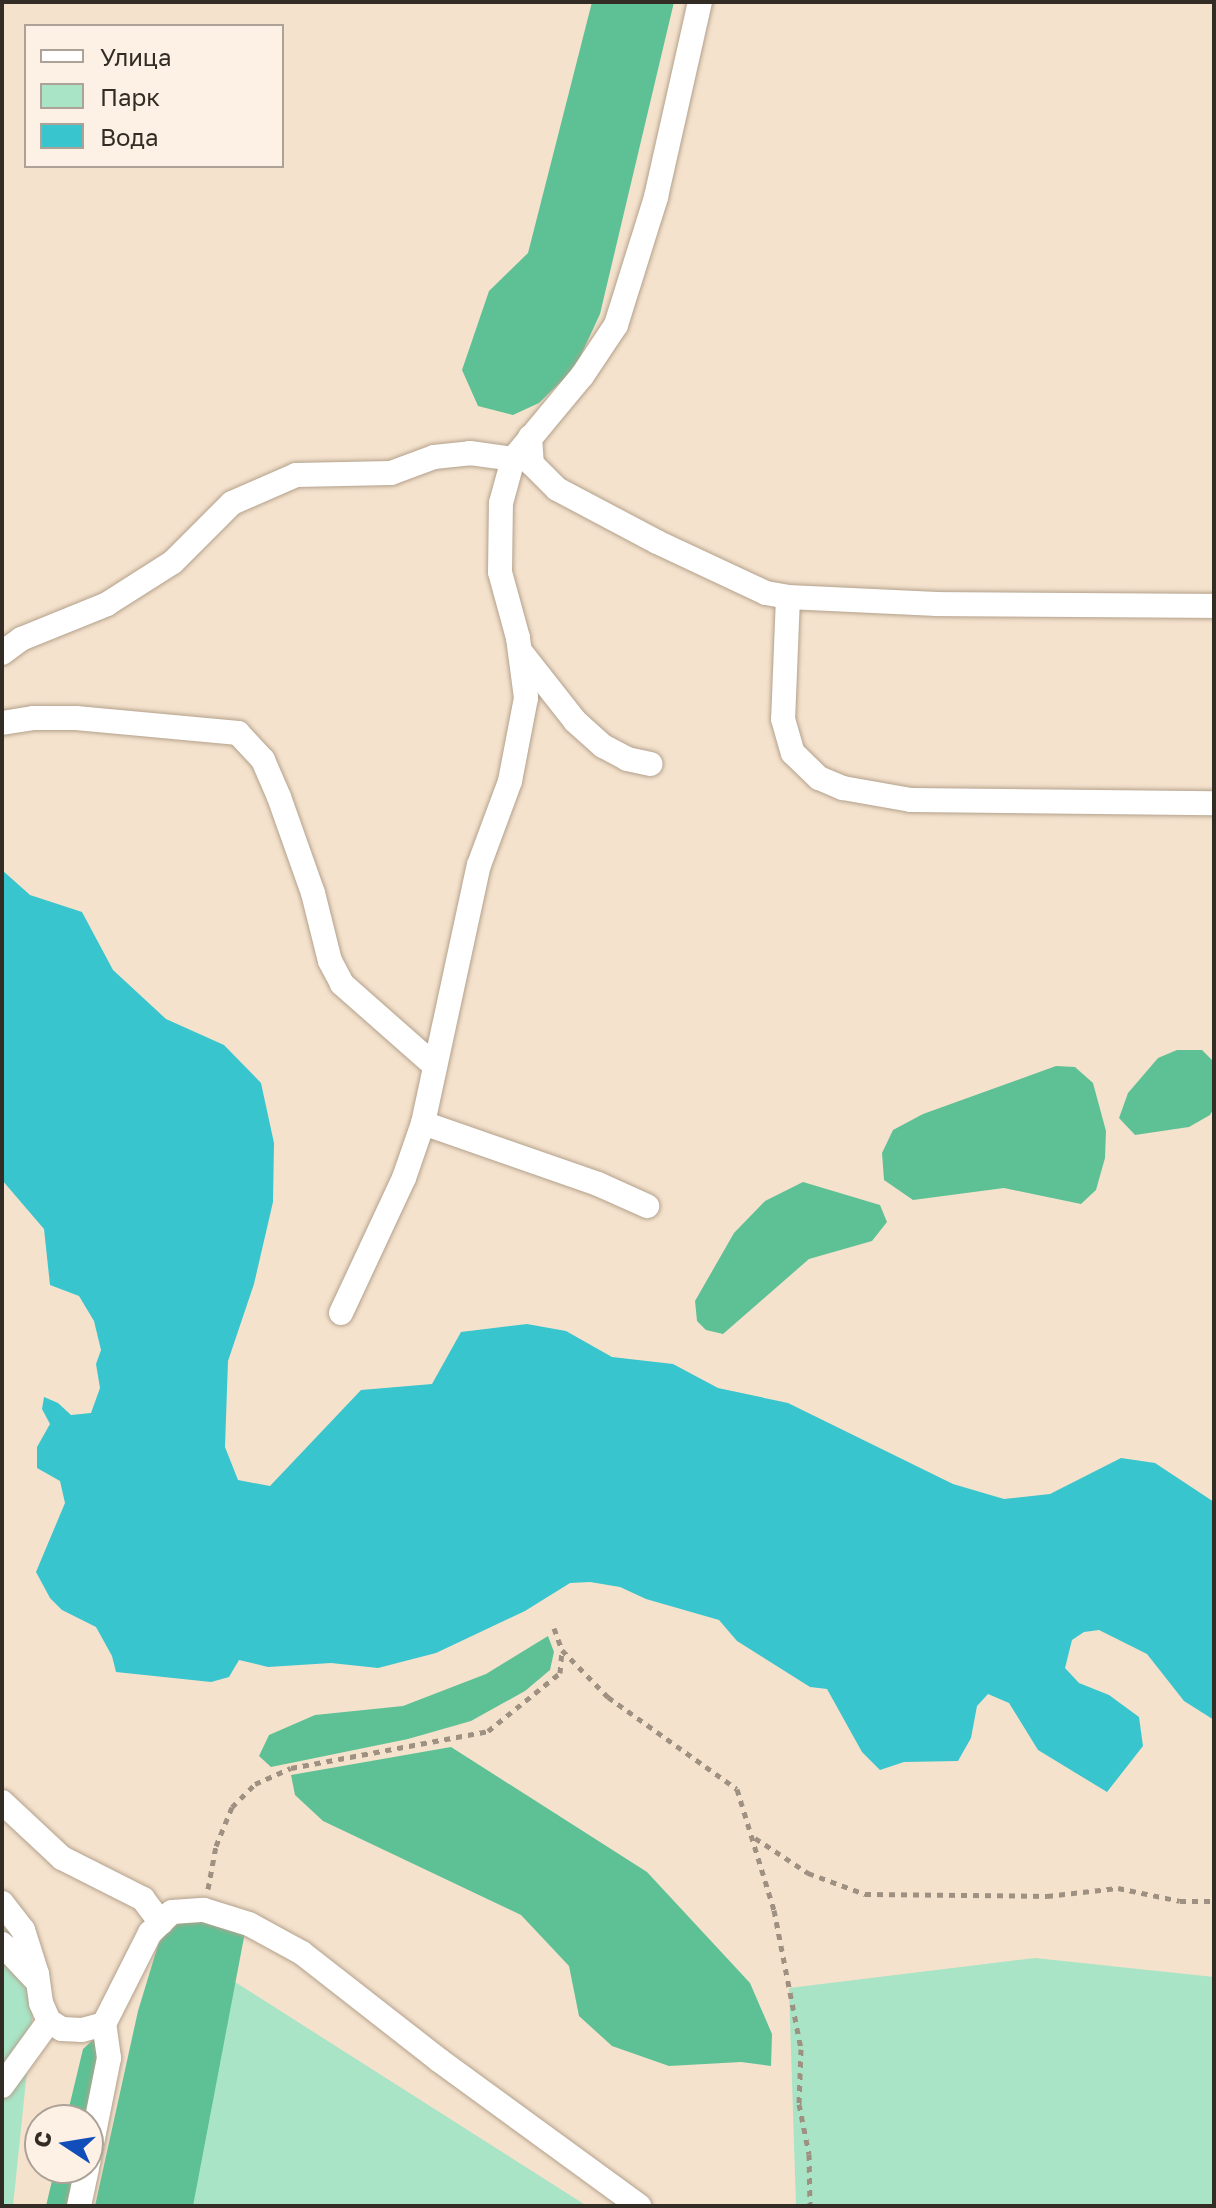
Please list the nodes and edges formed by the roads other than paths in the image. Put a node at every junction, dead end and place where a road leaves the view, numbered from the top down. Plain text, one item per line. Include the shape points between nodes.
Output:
1 (700, 2) edge
2 (530, 437) junction
3 (513, 459) junction
4 (788, 597) junction
5 (1214, 606) edge
6 (520, 651) junction
7 (2, 653) edge
8 (5, 720) edge
9 (650, 764) dead end
10 (1214, 803) edge
11 (434, 1065) junction
12 (423, 1123) junction
13 (647, 1206) dead end
14 (341, 1313) dead end
15 (2, 1802) edge
16 (2, 1903) edge
17 (161, 1923) junction
18 (2, 1944) edge
19 (38, 1983) junction
20 (49, 2021) junction
21 (104, 2024) junction
22 (2, 2086) edge
23 (100, 2104) edge
24 (83, 2184) edge
25 (79, 2206) edge
26 (639, 2206) edge

1 - 2 street via 629,290 602,348
2 - 3 street
2 - 4 street via 532,464 557,489 684,555 766,593
3 - 6 street via 501,503 500,572
3 - 7 street via 470,453 434,457 391,473 296,475 232,503 173,562 107,604 21,639
4 - 5 street
4 - 10 street via 783,719 793,753 819,778 843,788 911,800
6 - 9 street via 575,721 603,746
6 - 11 street via 526,698 510,781 479,865
8 - 11 street via 76,718 238,733 263,760 279,797 330,961 342,984
11 - 12 street
12 - 13 street
12 - 14 street via 404,1178
15 - 17 street via 62,1858 143,1899
16 - 19 street via 23,1930
17 - 21 street via 129,1970
17 - 26 street via 172,1912 204,1910 249,1924 302,1953
18 - 19 street
19 - 20 street
20 - 21 street via 62,2029
20 - 22 street
21 - 23 street via 109,2058
24 - 25 street

